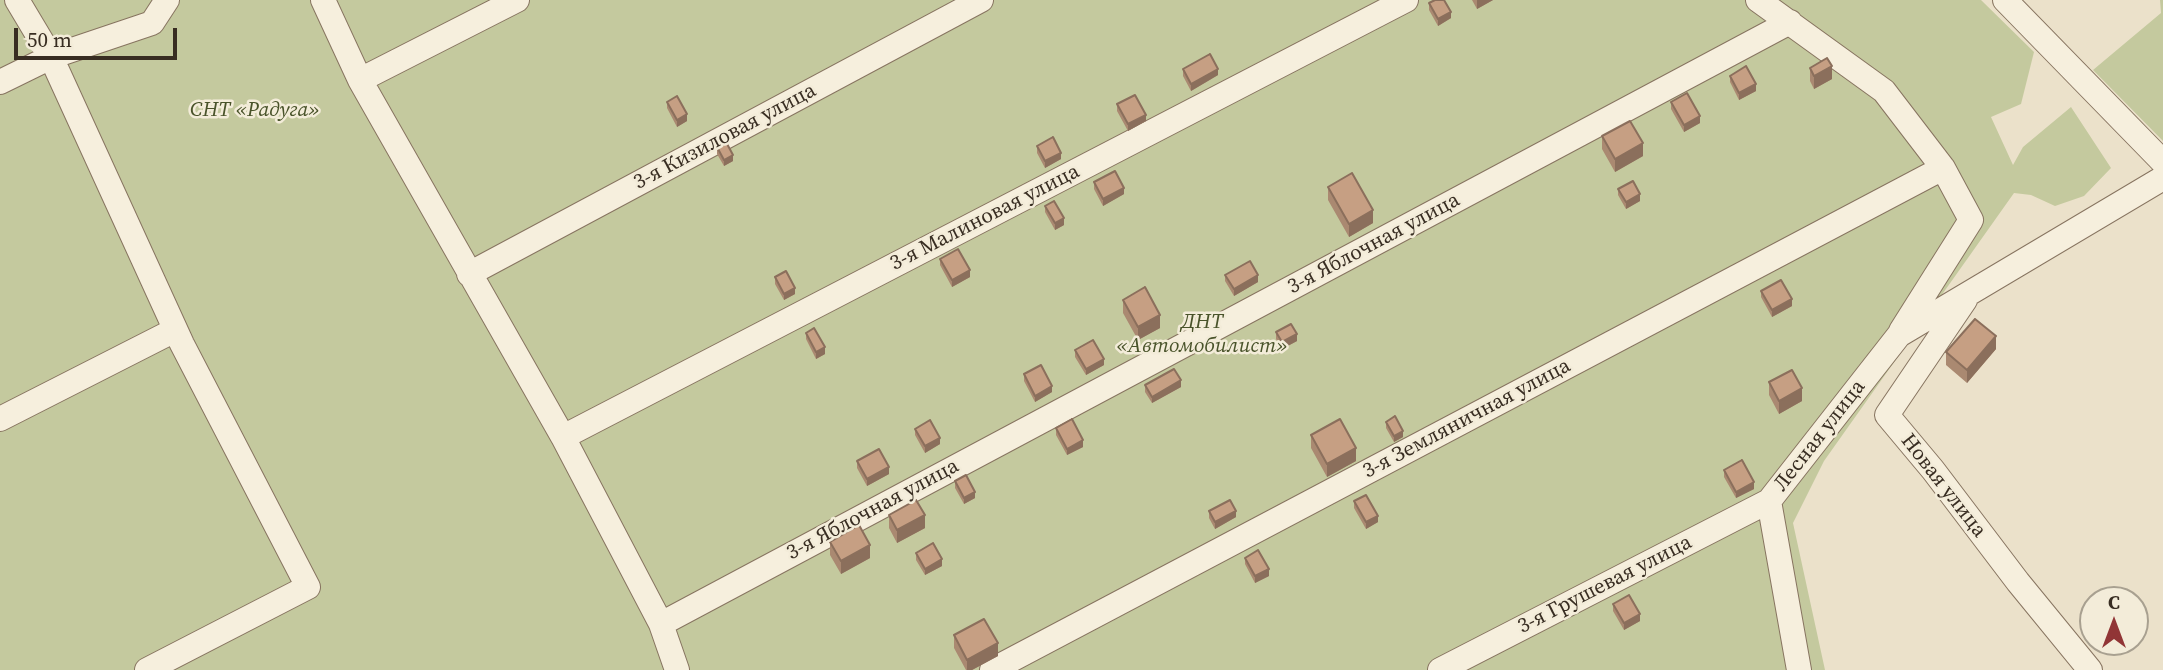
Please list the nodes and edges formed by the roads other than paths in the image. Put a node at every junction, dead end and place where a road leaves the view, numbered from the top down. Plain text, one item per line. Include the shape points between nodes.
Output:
1 (17, 0) edge
2 (167, 0) edge
3 (323, 0) edge
4 (517, 0) edge
5 (981, 0) edge
6 (1406, 0) edge
7 (1758, 0) edge
8 (2005, 0) edge
9 (1790, 22) junction
10 (51, 57) junction
11 (360, 80) junction
12 (0, 82) edge
13 (2163, 162) edge
14 (1943, 168) junction
15 (2163, 178) edge
16 (469, 274) junction
17 (1968, 295) junction
18 (175, 330) junction
19 (1899, 335) junction
20 (0, 419) edge
21 (563, 437) junction
22 (1769, 501) junction
23 (661, 624) junction
24 (147, 670) edge
25 (677, 670) edge
26 (992, 670) edge
27 (1440, 670) edge
28 (1799, 670) edge
29 (2090, 670) edge

1 - 10 street
2 - 10 street via 152,23
3 - 11 street
4 - 11 street
5 - 16 street, 3-я Кизиловая улица
6 - 21 street, 3-я Малиновая улица
7 - 9 street, Лесная улица
8 - 13 street
9 - 14 street, Лесная улица via 1884,90
9 - 23 street, 3-я Яблочная улица
10 - 12 street
10 - 18 street
11 - 16 street
14 - 19 street, Лесная улица via 1971,220
14 - 26 street, 3-я Земляничная улица
15 - 17 street, Лесная улица
16 - 21 street
17 - 19 street, Лесная улица
17 - 29 street, Новая улица via 1887,415
18 - 20 street
18 - 24 street via 308,587
19 - 22 street, Лесная улица
21 - 23 street
22 - 27 street, 3-я Грушевая улица
22 - 28 street, Лесная улица
23 - 25 street

